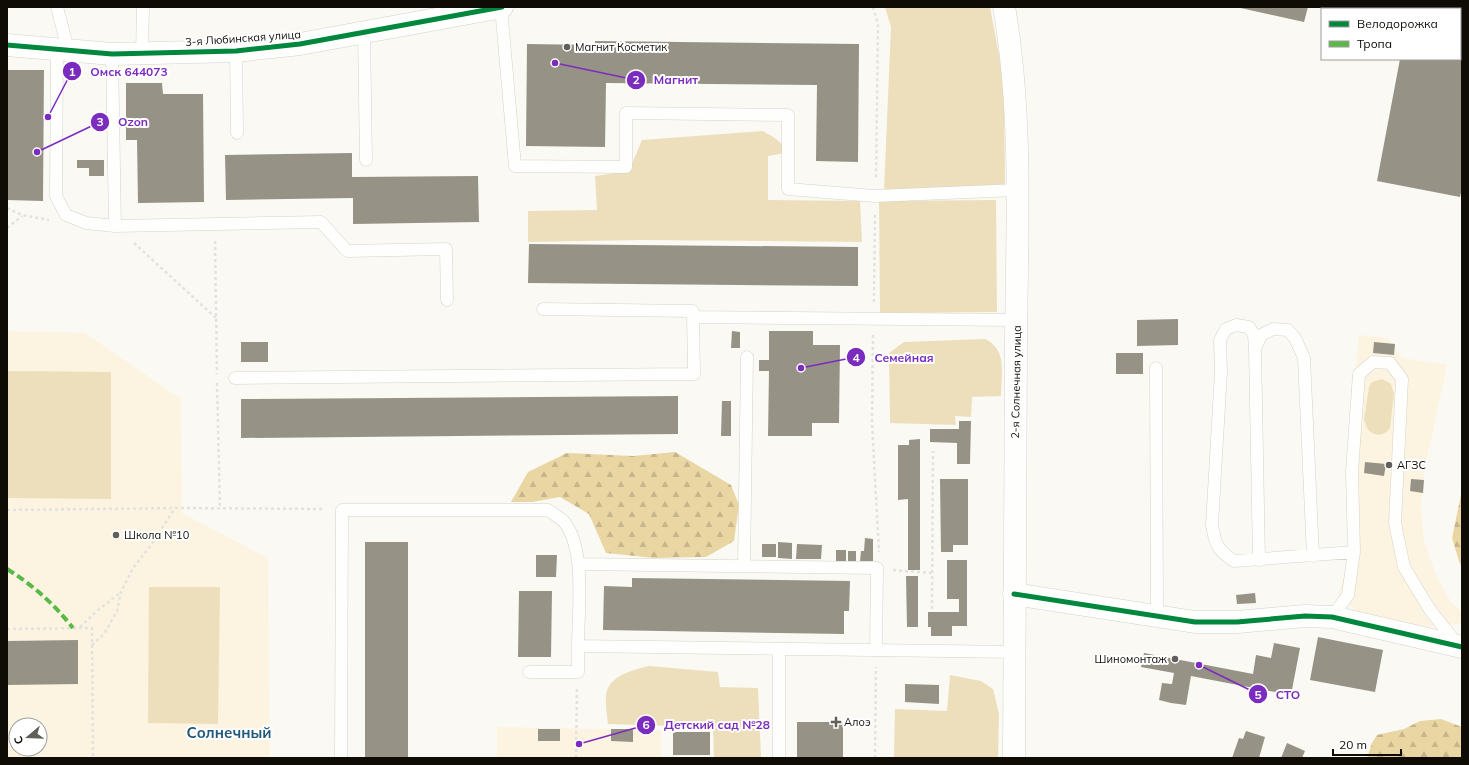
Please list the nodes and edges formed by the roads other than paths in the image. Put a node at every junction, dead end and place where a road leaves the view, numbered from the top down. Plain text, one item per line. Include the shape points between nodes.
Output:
1 (58, 7) edge
2 (143, 7) edge
3 (502, 7) edge
4 (1004, 7) edge
5 (364, 34) junction
6 (7, 45) edge
7 (63, 50) junction
8 (236, 51) junction
9 (112, 54) junction
10 (142, 54) junction
11 (237, 133) dead end
12 (366, 160) dead end
13 (1017, 190) junction
14 (115, 226) junction
15 (447, 300) dead end
16 (543, 310) dead end
17 (693, 317) junction
18 (1016, 320) junction
19 (1255, 349) junction
20 (747, 357) dead end
21 (1156, 368) dead end
22 (236, 378) dead end
23 (1354, 552) junction
24 (1313, 556) junction
25 (1259, 560) junction
26 (579, 564) junction
27 (744, 566) junction
28 (1014, 594) junction
29 (1157, 615) junction
30 (1332, 617) junction
31 (578, 646) junction
32 (1460, 647) edge
33 (779, 649) junction
34 (876, 650) junction
35 (1015, 652) junction
36 (529, 672) dead end
37 (341, 758) edge
38 (779, 758) edge
39 (1014, 758) edge

1 - 7 lane
2 - 10 lane
3 - 5 street, 3-я Любинская улица
3 - 13 lane via 515,166 626,167 626,114 788,115 788,189 876,196
4 - 13 street, 2-я Солнечная улица via 1014,89
5 - 8 street, 3-я Любинская улица
5 - 12 lane
6 - 7 street, 3-я Любинская улица
7 - 9 street, 3-я Любинская улица
7 - 14 lane via 56,196 66,215 86,223
8 - 10 street, 3-я Любинская улица
8 - 11 lane
9 - 10 street, 3-я Любинская улица
9 - 14 lane
13 - 18 street, 2-я Солнечная улица
14 - 15 lane via 321,222 347,251 446,250
16 - 17 lane via 693,311
17 - 18 lane
17 - 22 lane via 694,374
18 - 28 street, 2-я Солнечная улица
19 - 24 lane via 1261,335 1273,329 1288,330 1295,338 1304,358
19 - 25 lane
19 - 25 lane via 1254,335 1249,327 1236,325 1226,329 1220,340 1221,372 1212,525 1214,543 1223,554 1234,560
20 - 27 lane
21 - 29 lane
23 - 24 lane
23 - 30 lane via 1348,594
23 - 32 lane via 1352,471 1359,374 1373,362 1390,363 1402,379 1395,523 1404,567 1430,610
24 - 25 lane
26 - 27 lane
26 - 31 lane
26 - 37 lane via 574,542 564,522 548,510 342,510
27 - 34 lane via 877,568
28 - 29 street
28 - 35 street, 2-я Солнечная улица
29 - 30 street via 1195,622
30 - 32 street
31 - 33 lane
31 - 36 lane via 578,672
33 - 34 lane
33 - 38 lane
34 - 35 lane
35 - 39 street, 2-я Солнечная улица

